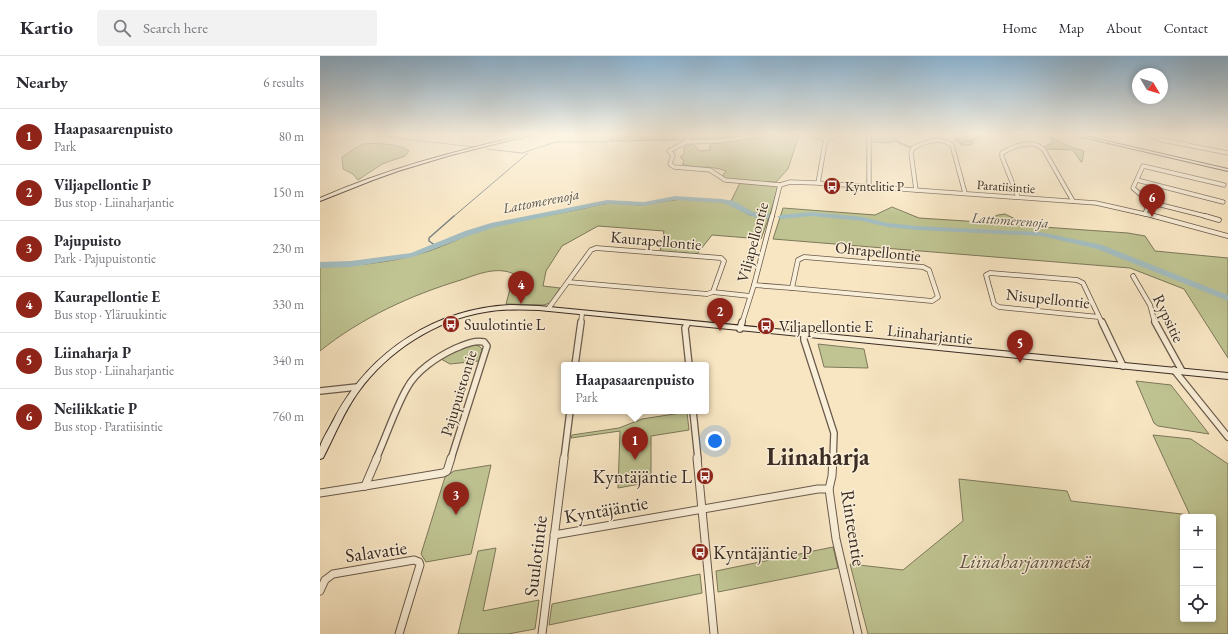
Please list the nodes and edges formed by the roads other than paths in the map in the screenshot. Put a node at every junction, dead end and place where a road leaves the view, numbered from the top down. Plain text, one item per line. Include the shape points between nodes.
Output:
1 (424, 162) edge
2 (670, 162) edge
3 (822, 162) edge
4 (869, 162) edge
5 (912, 162) edge
6 (957, 162) edge
7 (1004, 162) edge
8 (1051, 162) edge
9 (1196, 162) edge
10 (1228, 170) edge
11 (1137, 180) junction
12 (818, 183) junction
13 (780, 185) junction
14 (1224, 185) dead end
15 (869, 187) junction
16 (916, 190) junction
17 (965, 193) junction
18 (1018, 197) junction
19 (320, 200) edge
20 (1073, 201) junction
21 (1149, 202) junction
22 (1222, 202) dead end
23 (1145, 214) junction
24 (1219, 220) dead end
25 (1228, 236) edge
26 (1133, 276) dead end
27 (568, 282) junction
28 (754, 285) junction
29 (792, 289) junction
30 (713, 292) junction
31 (750, 296) junction
32 (548, 309) junction
33 (582, 313) junction
34 (1099, 316) junction
35 (687, 324) junction
36 (740, 329) junction
37 (804, 335) junction
38 (576, 362) edge
39 (689, 362) edge
40 (1123, 366) junction
41 (1178, 371) junction
42 (1228, 376) edge
43 (357, 388) junction
44 (320, 391) edge
45 (570, 414) edge
46 (693, 414) edge
47 (1228, 437) edge
48 (320, 455) edge
49 (365, 486) junction
50 (829, 489) junction
51 (320, 493) edge
52 (702, 510) junction
53 (554, 534) junction
54 (320, 591) edge
55 (399, 634) edge
56 (542, 634) edge
57 (714, 634) edge
58 (858, 634) edge

1 - 19 main road via 368,180
2 - 13 street, Paratiisintie via 672,167 714,171 725,180
3 - 12 street
4 - 15 street
5 - 16 street
6 - 17 street
7 - 18 street
8 - 20 street
9 - 10 main road
11 - 14 street via 1143,166
11 - 21 street via 1133,188
11 - 22 street
12 - 13 street, Paratiisintie via 790,182
12 - 15 street, Paratiisintie
13 - 28 street, Viljapellontie
15 - 16 street, Paratiisintie
16 - 17 street, Paratiisintie
17 - 18 street, Paratiisintie
18 - 20 street, Paratiisintie
20 - 23 street, Paratiisintie via 1115,206
21 - 23 street
21 - 24 street
23 - 25 street, Paratiisintie
26 - 41 street, Rypsitie via 1150,305 1155,323
27 - 30 street via 707,294
27 - 30 street, Kaurapellontie via 591,250 596,248 721,258 724,261
27 - 32 street, Kaurapellontie
28 - 29 street, Ohrapellontie
28 - 31 street, Viljapellontie
29 - 29 street, Ohrapellontie via 932,301 938,297 929,270 923,267 804,257 798,260
30 - 31 street
31 - 36 street, Viljapellontie
32 - 33 main road, Liinaharjantie
32 - 43 main road, Liinaharjantie via 499,308 454,319 414,337 398,348
33 - 35 main road, Liinaharjantie
33 - 38 street
34 - 34 street, Nisupellontie via 1083,283 1077,280 990,272 986,275 994,304 1000,307
34 - 40 street, Nisupellontie
35 - 36 main road, Liinaharjantie
35 - 39 street via 685,328
36 - 37 main road, Liinaharjantie
37 - 40 main road, Liinaharjantie
37 - 50 street, Rinteentie via 834,433
40 - 41 main road, Liinaharjantie
41 - 42 main road, Liinaharjantie
41 - 47 street, Rypsitie
43 - 44 street
43 - 48 main road, Liinaharjantie
45 - 53 street, Suulotintie
46 - 52 street
49 - 49 street, Pajupuistontie via 448,471 487,346 484,342 466,344 448,352 430,364 407,387
49 - 51 street, Pajupuistontie
50 - 52 street, Kyntäjäntie
50 - 58 street, Rinteentie via 836,539
52 - 53 street, Kyntäjäntie
52 - 57 street
53 - 56 street, Suulotintie
54 - 55 street, Salavatie via 325,580 333,574 414,560 419,562

